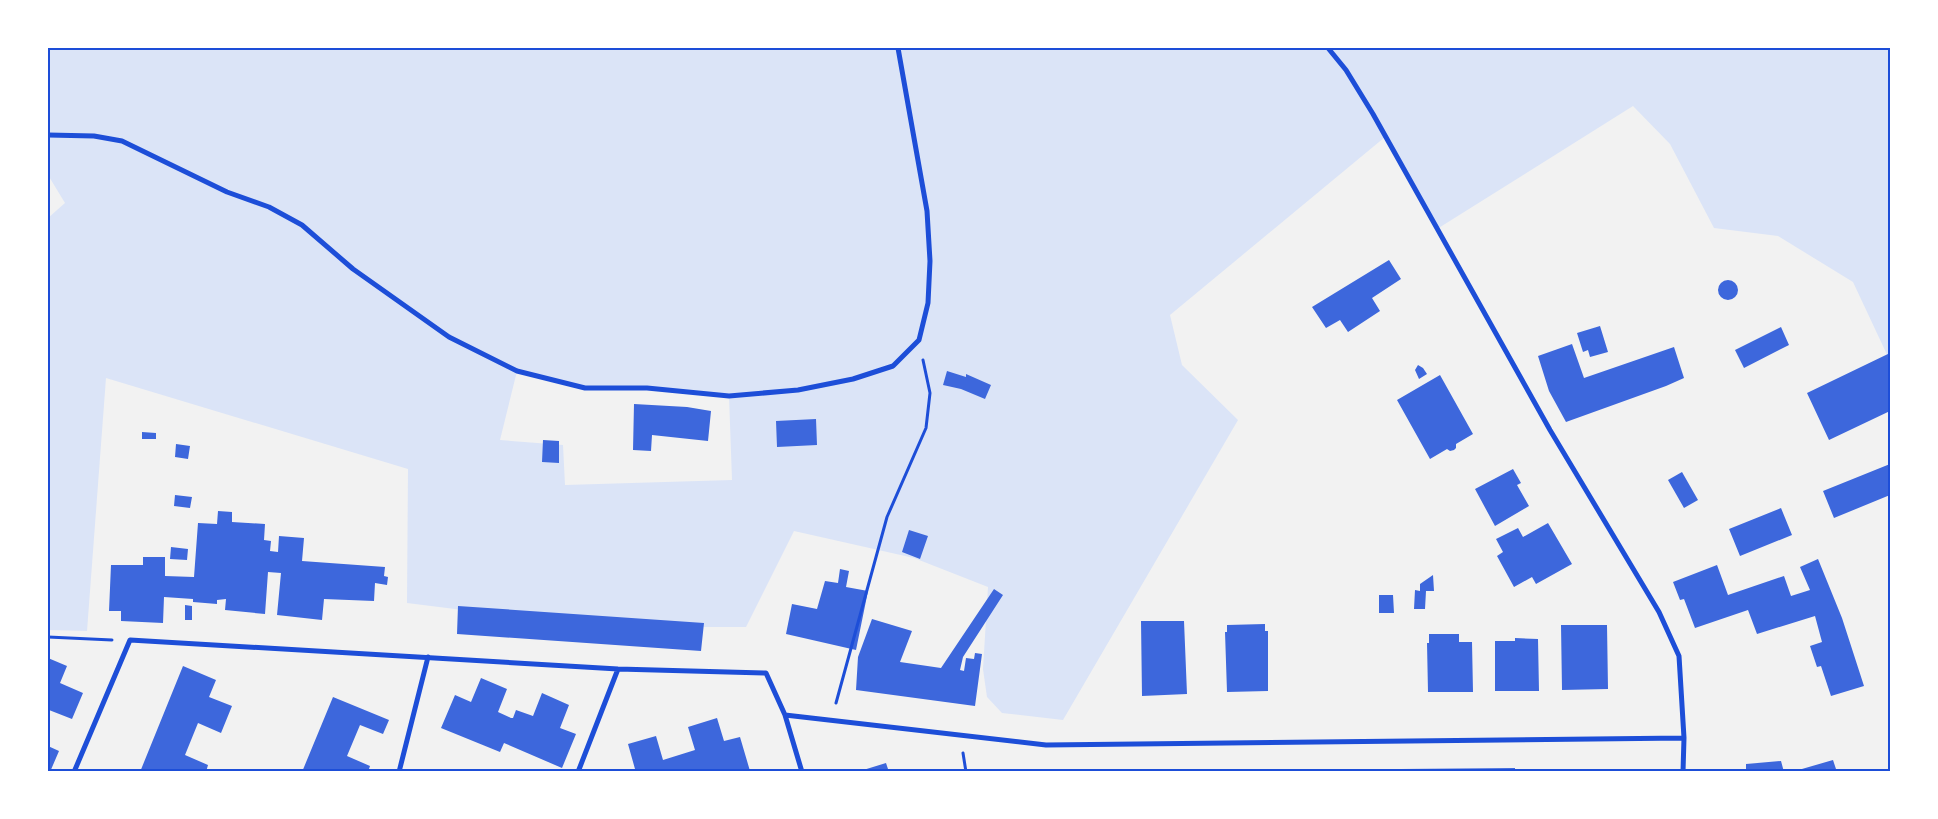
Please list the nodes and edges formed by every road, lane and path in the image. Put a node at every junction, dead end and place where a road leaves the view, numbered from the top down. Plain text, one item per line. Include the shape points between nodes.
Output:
1 (898, 48) edge
2 (1328, 48) edge
3 (48, 134) edge
4 (919, 340) junction
5 (48, 637) edge
6 (130, 640) junction
7 (428, 657) junction
8 (618, 669) junction
9 (784, 715) junction
10 (831, 720) junction
11 (1684, 738) junction
12 (74, 772) edge
13 (398, 772) edge
14 (578, 772) edge
15 (802, 772) edge
16 (1683, 772) edge

1 - 4 street via 927,211 928,303
2 - 11 street via 1373,114 1550,430 1659,612 1679,656
3 - 4 street via 94,136 122,142 227,192 269,207 302,225 353,269 450,337 517,370 585,388 647,388 729,396 798,390 893,366
4 - 10 path via 930,393 926,428 887,517
5 - 6 path
6 - 7 street
6 - 12 street
7 - 8 street
7 - 13 street
8 - 9 street via 766,673
8 - 14 street
9 - 10 street
9 - 15 street
10 - 11 street via 1046,745
11 - 16 street

